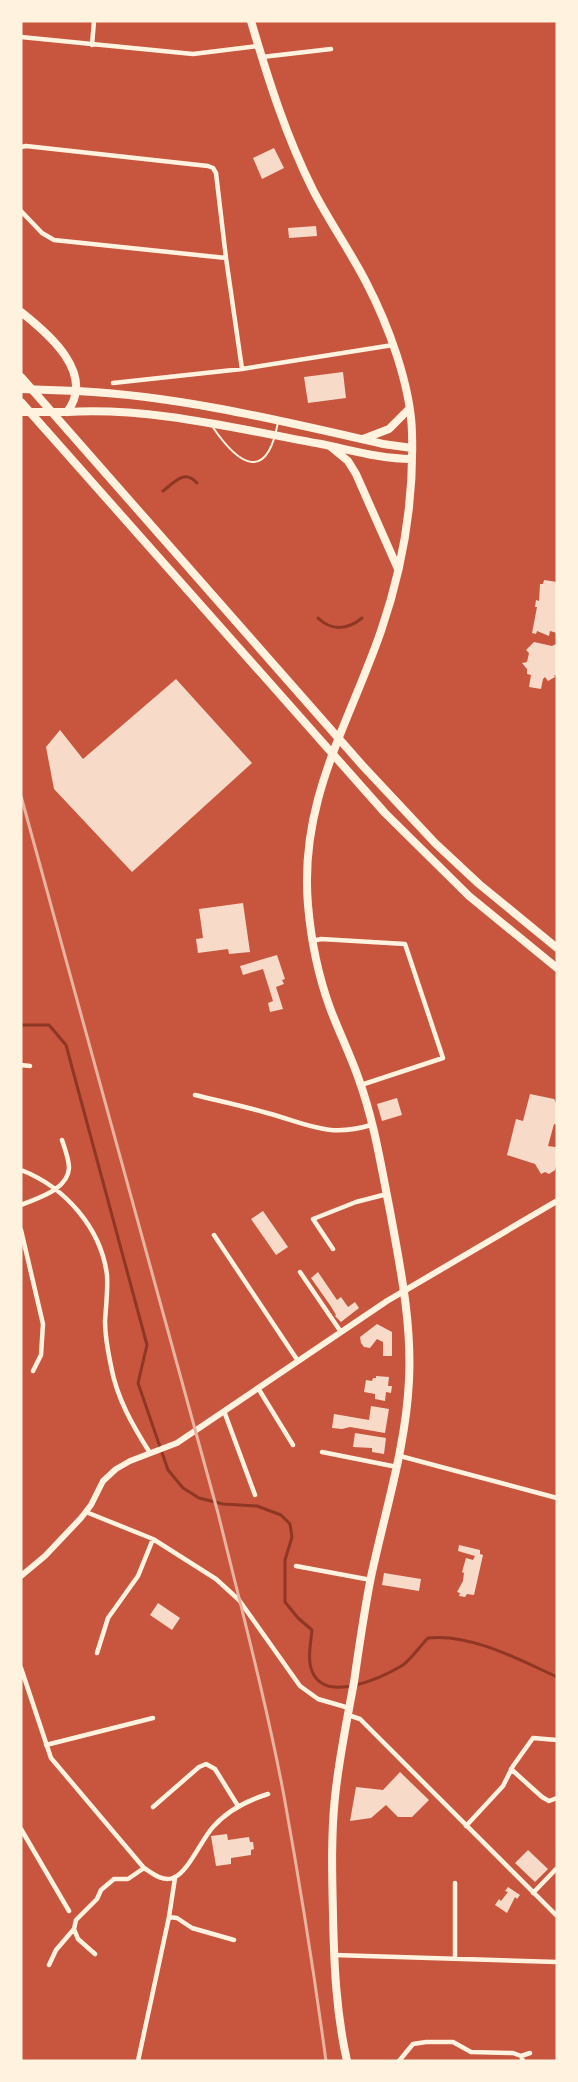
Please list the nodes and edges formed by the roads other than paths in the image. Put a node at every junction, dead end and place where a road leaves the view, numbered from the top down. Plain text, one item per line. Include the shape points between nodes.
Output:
1 (94, 21) edge
2 (251, 21) edge
3 (21, 37) edge
4 (92, 45) junction
5 (258, 46) junction
6 (331, 49) dead end
7 (262, 57) junction
8 (21, 147) edge
9 (21, 210) edge
10 (226, 258) junction
11 (21, 312) edge
12 (393, 345) junction
13 (242, 369) junction
14 (21, 377) edge
15 (113, 383) dead end
16 (21, 389) edge
17 (77, 391) junction
18 (21, 402) edge
19 (409, 409) junction
20 (21, 412) edge
21 (67, 412) junction
22 (278, 422) junction
23 (211, 424) junction
24 (275, 436) junction
25 (361, 439) junction
26 (330, 446) junction
27 (412, 448) junction
28 (412, 459) junction
29 (399, 570) junction
30 (312, 941) junction
31 (557, 948) edge
32 (557, 968) edge
33 (21, 1065) edge
34 (30, 1066) dead end
35 (361, 1085) junction
36 (195, 1095) dead end
37 (372, 1125) junction
38 (62, 1140) dead end
39 (21, 1170) edge
40 (55, 1189) junction
41 (387, 1194) junction
42 (557, 1200) edge
43 (21, 1205) edge
44 (21, 1230) edge
45 (214, 1235) dead end
46 (333, 1249) dead end
47 (300, 1272) dead end
48 (404, 1291) junction
49 (341, 1332) junction
50 (298, 1361) junction
51 (33, 1371) dead end
52 (258, 1388) junction
53 (224, 1411) junction
54 (293, 1445) dead end
55 (322, 1452) dead end
56 (152, 1453) junction
57 (400, 1456) junction
58 (397, 1467) junction
59 (255, 1495) dead end
60 (557, 1498) edge
61 (86, 1512) junction
62 (153, 1539) junction
63 (296, 1566) dead end
64 (21, 1576) edge
65 (370, 1580) junction
66 (97, 1653) dead end
67 (21, 1668) edge
68 (348, 1711) junction
69 (153, 1718) dead end
70 (557, 1740) edge
71 (46, 1745) junction
72 (511, 1769) junction
73 (267, 1794) dead end
74 (557, 1798) edge
75 (238, 1806) junction
76 (153, 1807) dead end
77 (466, 1826) junction
78 (21, 1829) edge
79 (144, 1868) junction
80 (557, 1868) edge
81 (175, 1878) junction
82 (455, 1883) dead end
83 (533, 1893) junction
84 (69, 1911) dead end
85 (557, 1916) edge
86 (169, 1917) junction
87 (74, 1929) junction
88 (234, 1940) dead end
89 (95, 1954) dead end
90 (334, 1955) junction
91 (455, 1958) junction
92 (557, 1962) edge
93 (49, 1965) dead end
94 (530, 2053) dead end
95 (522, 2059) edge
96 (138, 2061) edge
97 (347, 2061) edge
98 (399, 2061) edge

1 - 4 street
2 - 5 main road
3 - 4 street
4 - 5 street via 193,54
5 - 7 main road
6 - 7 street
7 - 12 main road via 300,161 365,279
8 - 10 street via 213,168
9 - 10 street via 54,240
10 - 13 street
11 - 17 highway via 59,348 72,368
12 - 13 street
12 - 19 main road
13 - 15 street
14 - 31 highway via 435,843 478,884
16 - 17 main road
17 - 21 highway
17 - 22 main road via 170,401
18 - 32 highway via 418,848 469,896
19 - 25 main road via 389,429
19 - 27 main road
20 - 21 main road
21 - 23 main road via 134,412
22 - 24 lane
22 - 25 main road
23 - 24 main road
23 - 24 lane via 247,462 266,458
24 - 26 main road
25 - 27 main road
26 - 28 main road
26 - 29 main road via 356,474
27 - 28 main road
28 - 29 main road via 405,545
29 - 30 main road via 381,630 325,775 311,825 307,886
30 - 35 main road via 328,1002
30 - 35 street via 405,944 443,1058
33 - 34 street
35 - 37 main road
36 - 37 street via 324,1130
37 - 41 main road
38 - 40 street via 69,1169 65,1182
39 - 40 street
40 - 43 street
40 - 56 street via 74,1206 100,1248 107,1277 105,1323 114,1379 125,1410
41 - 46 street via 313,1219
41 - 48 main road
42 - 48 street
44 - 51 street via 43,1324 41,1355
45 - 50 street
47 - 49 street
48 - 49 street
48 - 57 main road via 410,1378
49 - 50 street
50 - 52 street
52 - 53 street
52 - 54 street
53 - 56 street via 171,1446
53 - 59 street
55 - 58 street
56 - 61 street via 110,1474
57 - 58 main road
57 - 60 street
58 - 65 main road
61 - 62 street
61 - 64 street
62 - 66 street via 138,1576 108,1618
62 - 68 street via 232,1592 300,1686 318,1699
63 - 65 street
65 - 68 main road
67 - 71 street
68 - 77 street
68 - 90 main road via 334,1815
69 - 71 street
70 - 72 street via 533,1738
71 - 79 street via 51,1758
72 - 74 street via 542,1797 549,1801
72 - 77 street via 503,1786
73 - 75 street
75 - 76 street via 215,1769 206,1764
75 - 81 street via 212,1828
77 - 83 street
78 - 84 street
79 - 81 street via 161,1878
79 - 87 street via 128,1879 114,1879 101,1890 76,1920
80 - 83 street
81 - 86 street
82 - 91 street
83 - 85 street
86 - 88 street
86 - 96 street
87 - 89 street
87 - 93 street
90 - 91 street
90 - 97 main road via 336,2004
91 - 92 street
94 - 95 street
95 - 98 street via 513,2053 471,2052 453,2042 426,2042 413,2044

